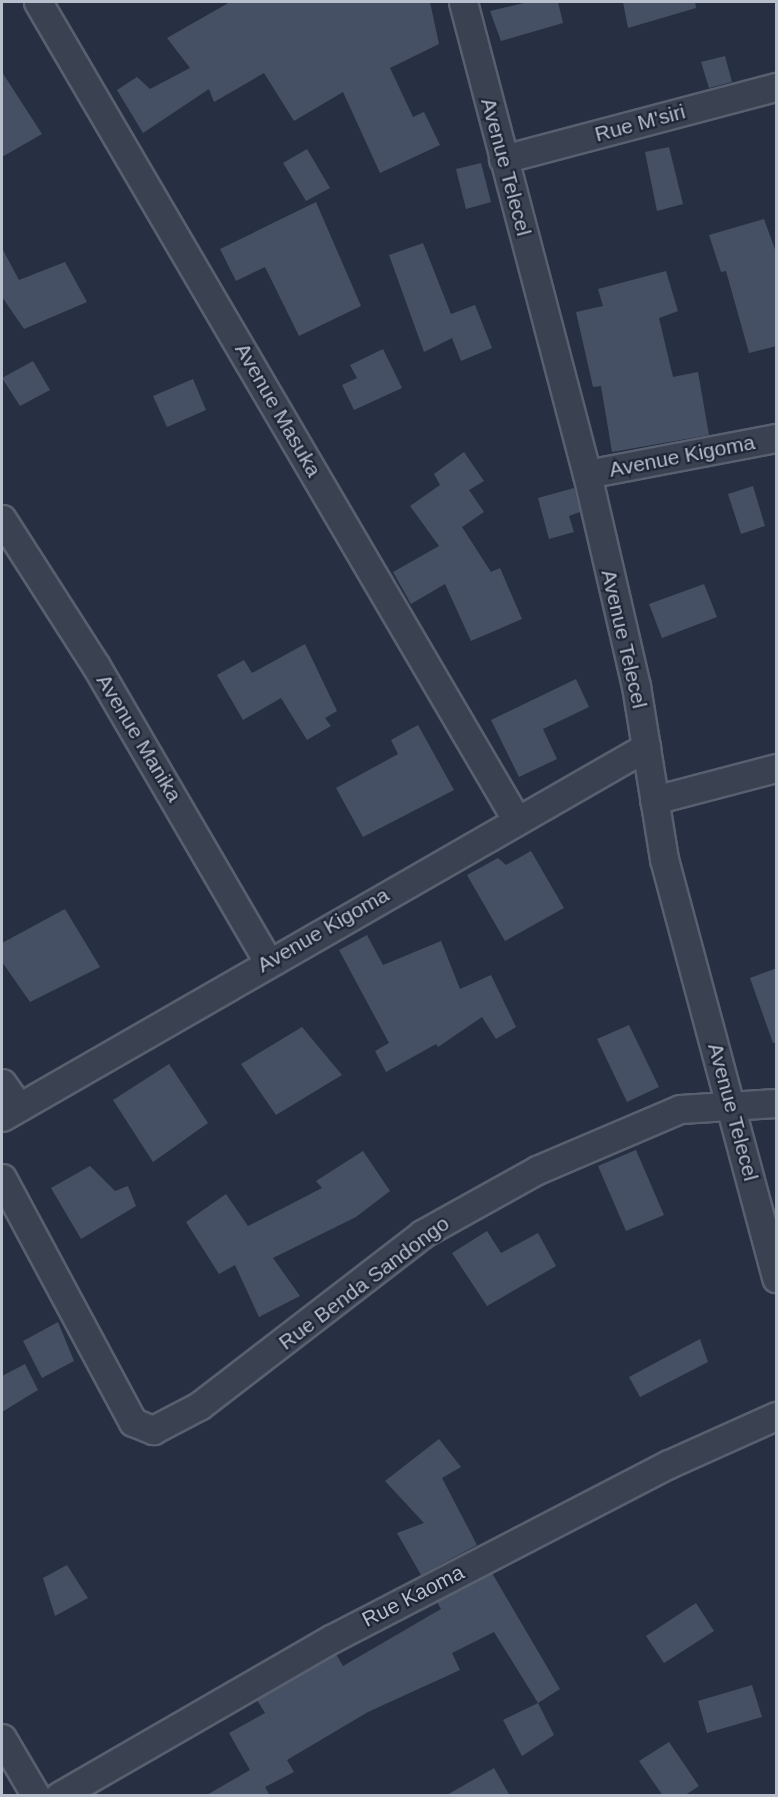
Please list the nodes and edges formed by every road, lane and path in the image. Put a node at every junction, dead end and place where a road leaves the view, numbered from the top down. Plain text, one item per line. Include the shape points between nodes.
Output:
1 (38, 2) edge
2 (463, 2) edge
3 (777, 87) edge
4 (503, 159) junction
5 (777, 438) edge
6 (587, 474) junction
7 (2, 519) edge
8 (646, 747) junction
9 (777, 768) edge
10 (654, 800) junction
11 (516, 819) junction
12 (268, 962) junction
13 (2, 1083) edge
14 (777, 1103) edge
15 (733, 1108) junction
16 (10, 1112) edge
17 (2, 1178) edge
18 (777, 1278) edge
19 (777, 1416) edge
20 (2, 1738) edge
21 (36, 1796) edge
22 (59, 1796) edge

1 - 11 street, Avenue Masuka
2 - 4 street, Avenue Telecel
3 - 4 street, Rue M'siri
4 - 6 street, Avenue Telecel
5 - 6 street, Avenue Kigoma
6 - 8 street, Avenue Telecel
7 - 12 street, Avenue Manika via 102,676
8 - 10 street, Avenue Telecel
8 - 11 street, Avenue Kigoma
9 - 10 street
10 - 15 street, Avenue Telecel via 664,859
11 - 12 street, Avenue Kigoma
12 - 16 street, Avenue Kigoma
13 - 16 street
14 - 15 street, Rue Benda Sandongo
15 - 17 street, Rue Benda Sandongo via 680,1108 537,1170 422,1234 186,1416 153,1430 133,1422
15 - 18 street, Avenue Telecel
19 - 22 street, Rue Kaoma via 669,1464 333,1638
20 - 21 street

